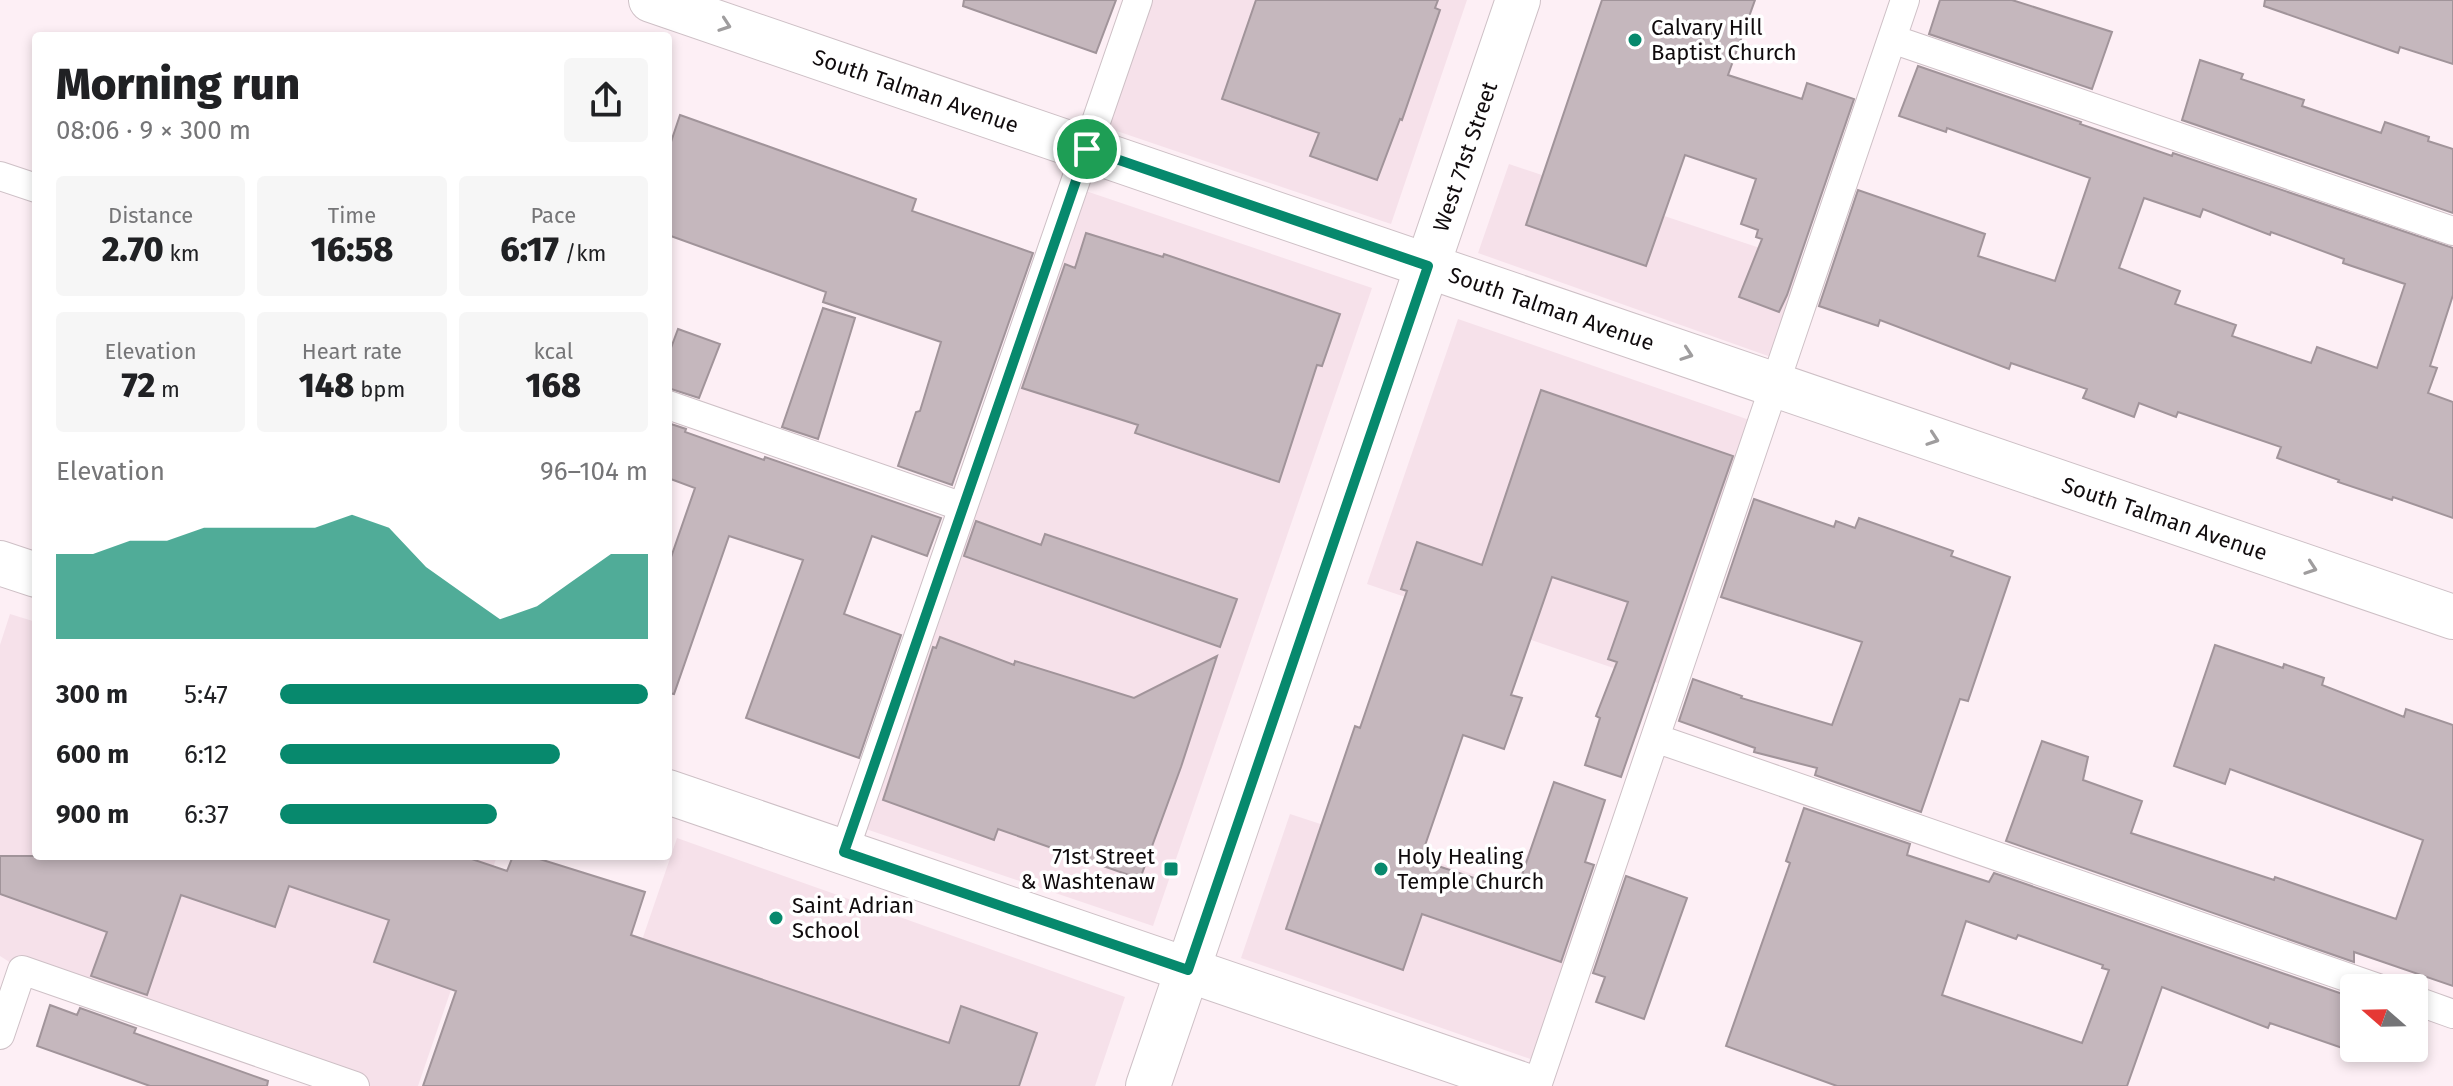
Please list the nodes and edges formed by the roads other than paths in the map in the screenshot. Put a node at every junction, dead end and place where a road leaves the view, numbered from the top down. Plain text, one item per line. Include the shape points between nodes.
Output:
1 (651, 0) edge
2 (1138, 0) edge
3 (1518, 0) edge
4 (1905, 0) edge
5 (1892, 39) junction
6 (1087, 149) junction
7 (0, 176) edge
8 (32, 187) edge
9 (2453, 231) edge
10 (1428, 266) junction
11 (1775, 385) junction
12 (672, 406) edge
13 (963, 507) junction
14 (0, 563) edge
15 (32, 574) edge
16 (2453, 617) edge
17 (1655, 738) junction
18 (672, 793) edge
19 (844, 852) junction
20 (1188, 970) junction
21 (2340, 975) edge
22 (2428, 1005) edge
23 (2453, 1014) edge
24 (0, 1035) edge
25 (355, 1086) edge
26 (1148, 1086) edge
27 (1527, 1086) edge
28 (1537, 1086) edge

1 -> 6 street, South Talman Avenue
2 - 6 lane
3 - 10 street, West 71st Street
4 - 5 lane
5 - 9 lane
5 - 11 lane
6 - 10 street, South Talman Avenue
6 - 13 lane
7 - 8 lane
10 -> 11 street, South Talman Avenue
10 - 20 street, West 71st Street
11 -> 16 street, South Talman Avenue
11 - 17 lane
12 - 13 lane
13 - 19 lane
14 - 15 street
17 - 21 lane
17 - 28 lane
18 - 19 street
19 - 20 street
20 - 26 street, West 71st Street
20 - 27 street
22 - 23 lane
24 - 25 lane via 22,970

